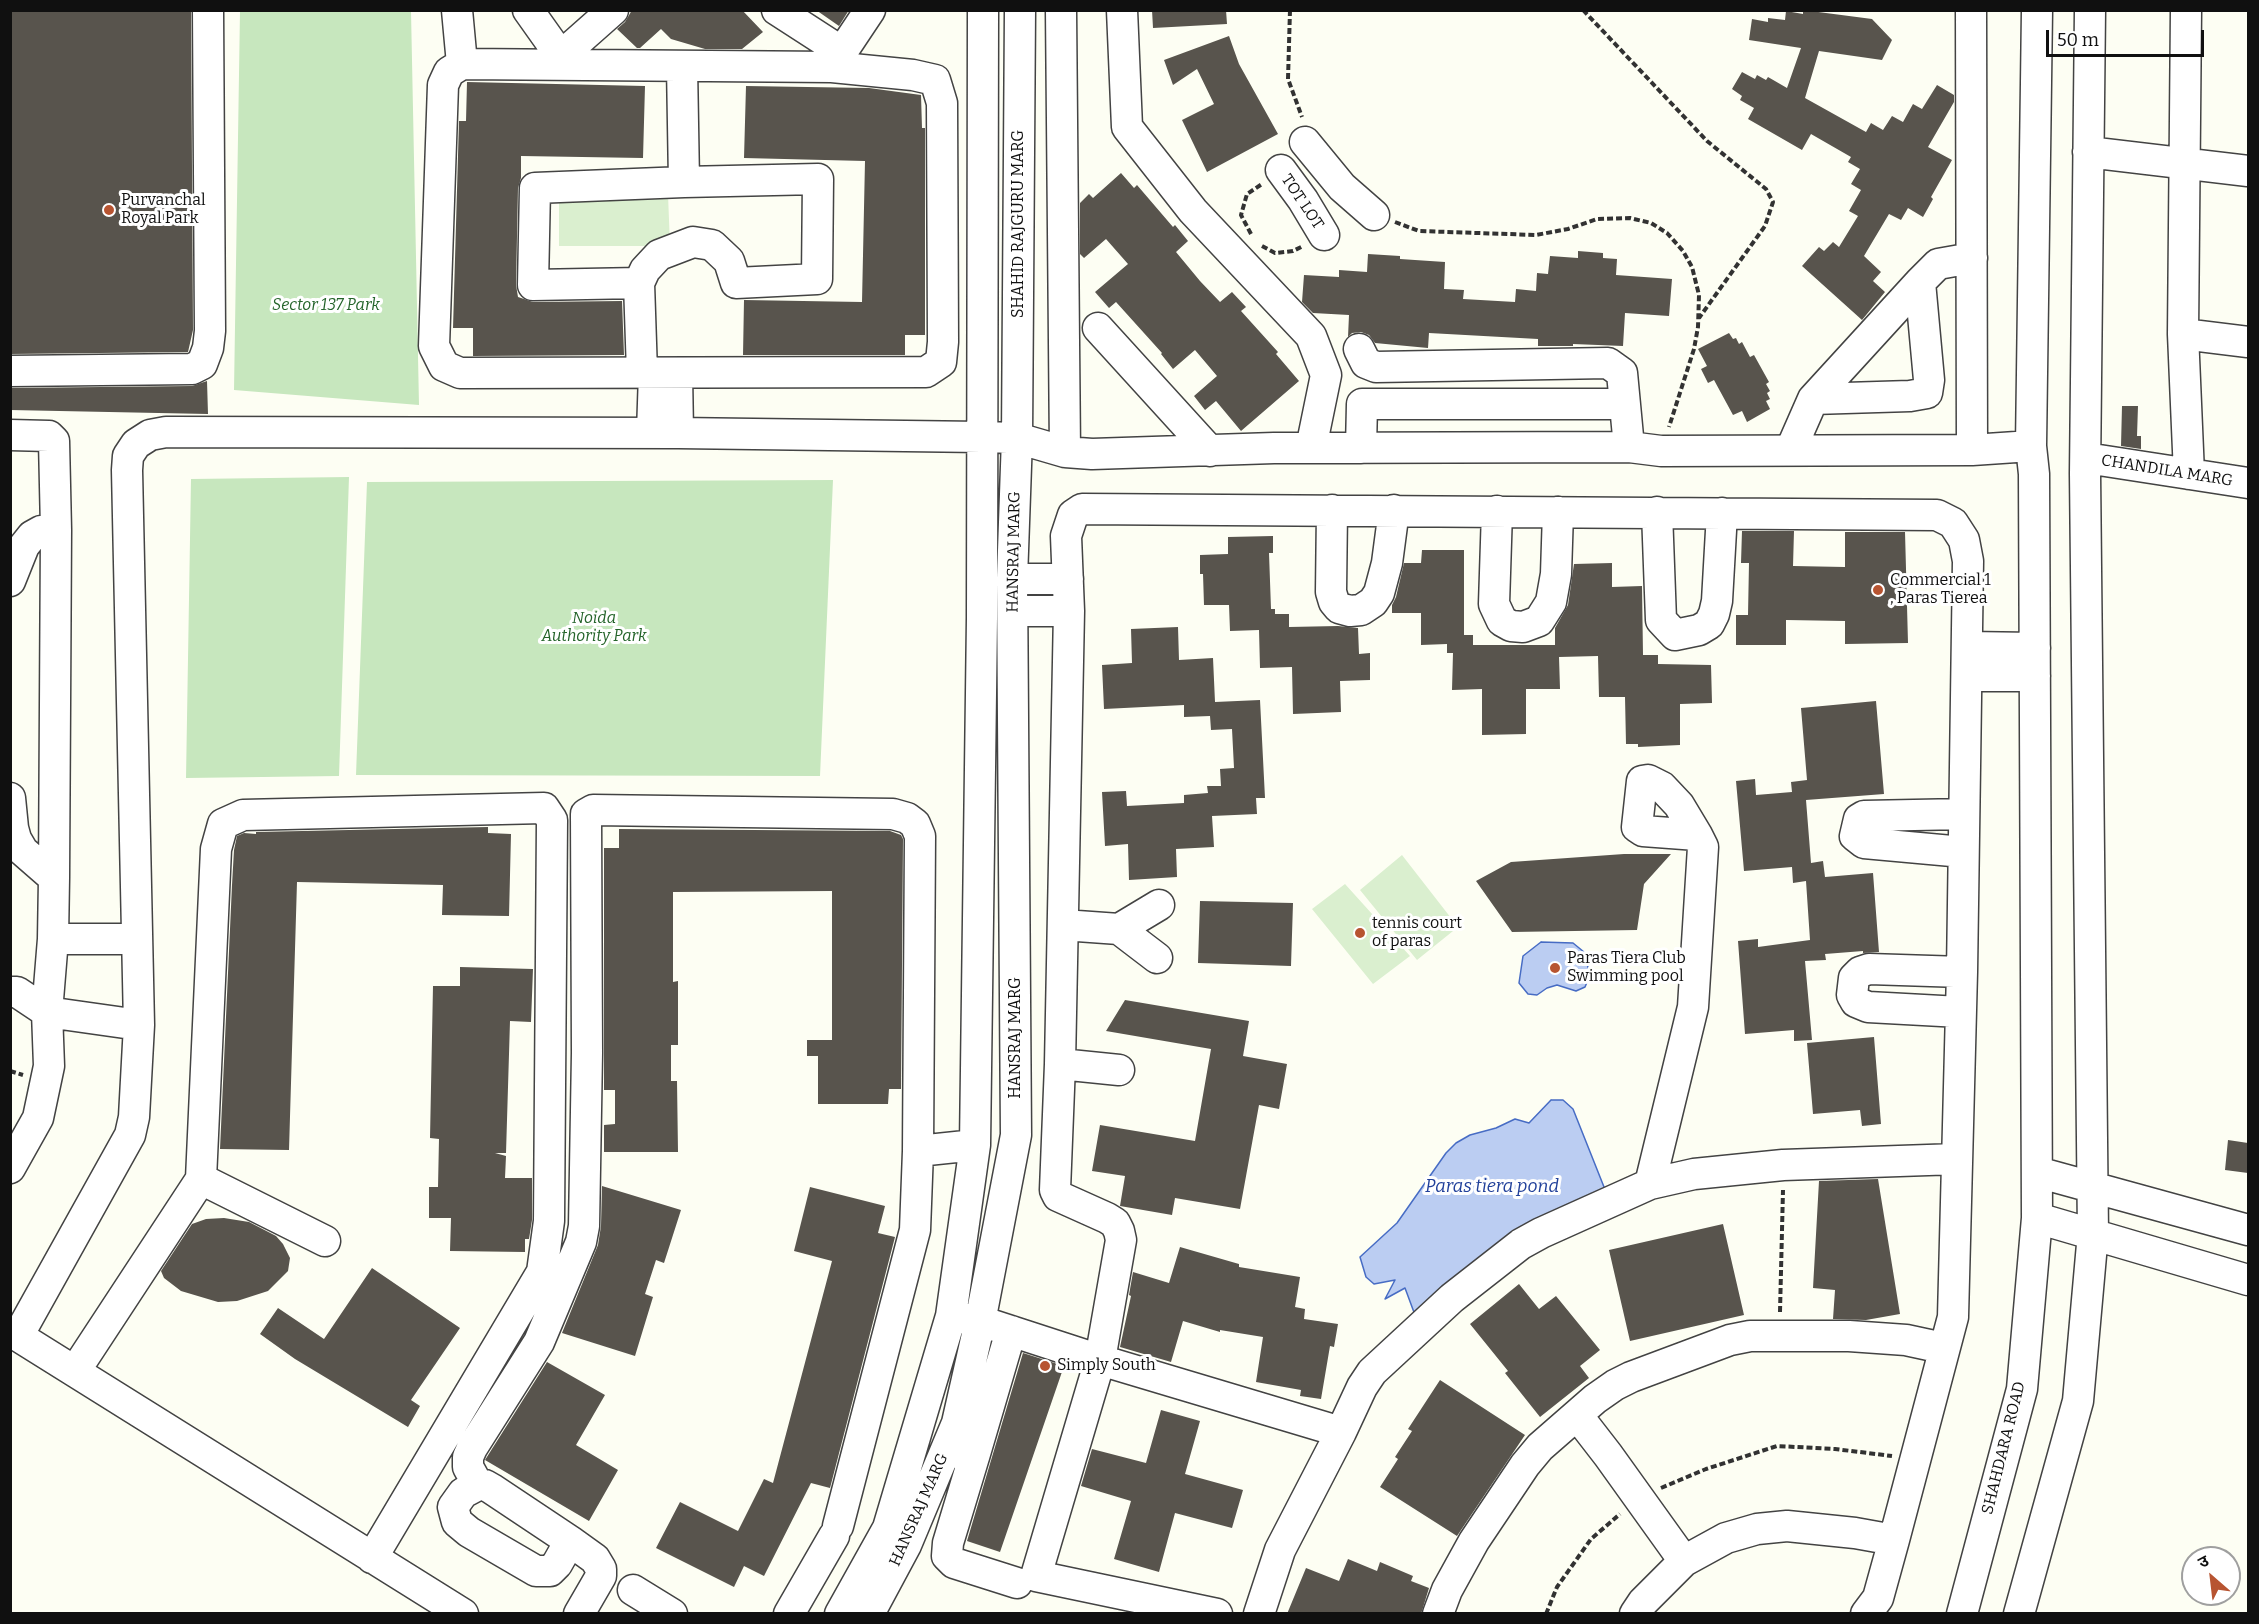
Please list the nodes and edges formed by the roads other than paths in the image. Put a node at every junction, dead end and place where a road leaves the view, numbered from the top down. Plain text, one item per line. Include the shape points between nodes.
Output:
1 (208, 10) edge
2 (457, 10) edge
3 (528, 10) edge
4 (613, 10) edge
5 (777, 10) edge
6 (870, 10) edge
7 (983, 10) edge
8 (1020, 10) edge
9 (1061, 10) edge
10 (1122, 10) edge
11 (1971, 10) edge
12 (2037, 10) edge
13 (2090, 10) edge
14 (2186, 10) edge
15 (564, 60) junction
16 (837, 60) junction
17 (462, 64) junction
18 (682, 66) junction
19 (935, 80) junction
20 (982, 85) junction
21 (1305, 142) dead end
22 (2088, 152) junction
23 (2184, 163) junction
24 (1281, 170) dead end
25 (2248, 171) edge
26 (684, 182) junction
27 (1374, 215) dead end
28 (1324, 235) dead end
29 (1972, 258) junction
30 (1920, 282) junction
31 (639, 283) junction
32 (1098, 328) dead end
33 (2183, 334) junction
34 (2248, 342) edge
35 (1359, 349) dead end
36 (10, 371) edge
37 (658, 373) junction
38 (1813, 399) junction
39 (1625, 405) junction
40 (665, 433) junction
41 (10, 435) edge
42 (981, 437) junction
43 (1017, 438) junction
44 (2031, 446) junction
45 (1629, 447) junction
46 (1311, 448) junction
47 (1361, 448) junction
48 (1791, 449) junction
49 (1972, 450) junction
50 (1210, 451) junction
51 (1065, 452) junction
52 (2086, 458) junction
53 (2189, 474) junction
54 (2248, 483) edge
55 (1332, 510) junction
56 (1394, 510) junction
57 (1497, 511) junction
58 (1558, 512) junction
59 (1657, 513) junction
60 (1722, 513) junction
61 (56, 530) junction
62 (1012, 579) junction
63 (1068, 579) junction
64 (10, 581) edge
65 (1013, 611) junction
66 (1069, 611) junction
67 (1967, 661) junction
68 (2035, 662) junction
69 (10, 798) edge
70 (1964, 814) junction
71 (1697, 835) dead end
72 (1964, 852) junction
73 (54, 878) junction
74 (1159, 905) dead end
75 (1063, 925) junction
76 (1119, 929) junction
77 (53, 939) junction
78 (137, 939) junction
79 (1157, 958) dead end
80 (1962, 972) junction
81 (10, 992) edge
82 (47, 1012) junction
83 (1960, 1012) junction
84 (139, 1025) junction
85 (1060, 1064) junction
86 (1119, 1070) dead end
87 (975, 1145) junction
88 (918, 1151) junction
89 (1957, 1159) junction
90 (10, 1168) edge
91 (2037, 1172) junction
92 (201, 1179) junction
93 (1650, 1184) junction
94 (2091, 1186) junction
95 (2037, 1218) junction
96 (2248, 1224) edge
97 (2092, 1233) junction
98 (325, 1241) dead end
99 (2248, 1280) edge
100 (951, 1316) junction
101 (980, 1321) junction
102 (1011, 1331) junction
103 (14, 1334) edge
104 (1943, 1348) junction
105 (1100, 1360) junction
106 (75, 1371) junction
107 (1577, 1415) junction
108 (1341, 1432) junction
109 (960, 1453) junction
110 (478, 1485) junction
111 (1894, 1540) junction
112 (570, 1541) junction
113 (372, 1558) junction
114 (1684, 1561) junction
115 (1017, 1582) dead end
116 (633, 1590) dead end
117 (463, 1614) edge
118 (579, 1614) edge
119 (672, 1614) edge
120 (789, 1614) edge
121 (840, 1614) edge
122 (869, 1614) edge
123 (1217, 1614) edge
124 (1259, 1614) edge
125 (1438, 1614) edge
126 (1635, 1614) edge
127 (1866, 1614) edge
128 (1962, 1614) edge
129 (2019, 1614) edge

1 - 36 street via 210,331 202,364 192,369
2 - 17 street
3 - 15 street
4 - 15 street
5 - 16 street
6 - 16 street
7 - 20 street
8 - 43 street, SHAHID RAJGURU MARG
9 - 51 street
10 - 46 street via 1127,127 1193,211 1311,336 1326,375
11 - 29 street
12 - 44 street, SHAHDARA ROAD
13 - 22 street
14 - 23 street
15 - 17 street
15 - 18 street
16 - 18 street
16 - 19 street
17 - 37 street via 449,72 443,85 434,346 444,366 460,373
18 - 26 street
19 - 20 street
19 - 37 street via 942,103 941,362 926,372
20 - 42 street
21 - 27 street via 1342,187
22 - 23 street
22 - 52 street
23 - 25 street
23 - 33 street
24 - 28 street, TOT LOT
26 - 31 street via 535,188 533,285
26 - 31 street via 818,179 817,279 736,283 729,261 712,245 693,242 659,255
29 - 30 street via 1938,264
29 - 49 street
30 - 38 street
30 - 38 street via 1927,393
31 - 37 street
32 - 50 street
33 - 34 street
33 - 53 street
35 - 39 street via 1366,363 1376,367 1608,363 1622,372
37 - 40 street
38 - 48 street
39 - 45 street
39 - 47 street via 1362,404
40 - 42 street
40 - 78 street via 166,432 150,435 136,444 128,456 127,470
41 - 61 street via 49,436 54,441
42 - 43 street
42 - 87 street, HANSRAJ MARG
43 - 51 street
43 - 62 street, HANSRAJ MARG
44 - 49 street
44 - 68 street, SHAHDARA ROAD
45 - 47 street
45 - 48 street via 1661,451
46 - 47 street
46 - 50 street
48 - 49 street
50 - 51 street
52 - 53 street, CHANDILA MARG
52 - 94 street
53 - 54 street, CHANDILA MARG
55 - 56 street
55 - 56 street via 1331,592 1339,608 1350,611 1361,610 1379,593
55 - 63 street via 1082,508 1068,524
56 - 57 street
57 - 58 street
57 - 58 street via 1494,604 1502,621 1523,627 1539,621 1551,602
58 - 59 street
59 - 60 street
59 - 60 street via 1661,620 1675,634 1699,630 1709,624 1714,614
60 - 67 street via 1938,516 1953,523 1964,540 1968,561
61 - 64 street via 32,536
61 - 73 street
62 - 63 street
62 - 65 street, HANSRAJ MARG
63 - 66 street
65 - 66 street
65 - 101 street, HANSRAJ MARG via 1016,1135
66 - 75 street
67 - 68 street
67 - 70 street
68 - 91 street, SHAHDARA ROAD
69 - 73 street via 16,839 23,851
70 - 72 street
70 - 72 street via 1864,816 1856,825 1855,836 1864,843
71 - 93 street via 1703,847 1694,1007
72 - 80 street
73 - 77 street
74 - 76 street
75 - 76 street
75 - 85 street
76 - 79 street
77 - 78 street
77 - 82 street
78 - 84 street
80 - 83 street
80 - 83 street via 1869,969 1854,978 1852,995 1856,1002 1868,1007
81 - 82 street
82 - 84 street
82 - 90 street via 49,1066 38,1118
83 - 89 street
84 - 103 street via 130,1135
85 - 86 street
85 - 105 street via 1056,1193 1115,1223 1121,1240
87 - 88 street
87 - 100 street, HANSRAJ MARG
88 - 110 street via 920,836 915,824 893,814 593,810 586,814 584,1226 539,1342 468,1457 468,1467
88 - 120 street via 913,1242 836,1531
89 - 93 street via 1784,1165 1694,1174
89 - 104 street via 1953,1317
91 - 94 street
91 - 95 street, SHAHDARA ROAD
92 - 98 street
92 - 106 street
92 - 113 street via 216,849 224,824 243,815 544,808 551,815 552,831 549,1221 542,1272
93 - 108 street via 1521,1244 1452,1298 1372,1372
94 - 96 street
94 - 97 street
95 - 97 street
95 - 128 street, SHAHDARA ROAD via 2022,1389
97 - 99 street
97 - 129 street via 2078,1401
100 - 101 street
100 - 121 street, HANSRAJ MARG via 888,1528
101 - 102 street
101 - 109 street, HANSRAJ MARG via 957,1422
102 - 105 street
102 - 109 street
103 - 106 street
104 - 107 street via 1906,1340 1860,1337 1750,1336 1631,1377
104 - 111 street
105 - 108 street
105 - 123 street via 1036,1576
106 - 113 street
107 - 114 street
107 - 125 street via 1525,1465 1474,1541
108 - 124 street via 1280,1550
109 - 115 street via 946,1556 954,1563
109 - 122 street, HANSRAJ MARG
110 - 112 street via 492,1489
110 - 112 street via 463,1493 453,1507 458,1522 469,1532 536,1571 550,1571
111 - 114 street via 1787,1526 1757,1529 1726,1538
111 - 127 street via 1878,1598
112 - 118 street via 596,1559 602,1569
113 - 117 street
114 - 126 street
116 - 119 street

